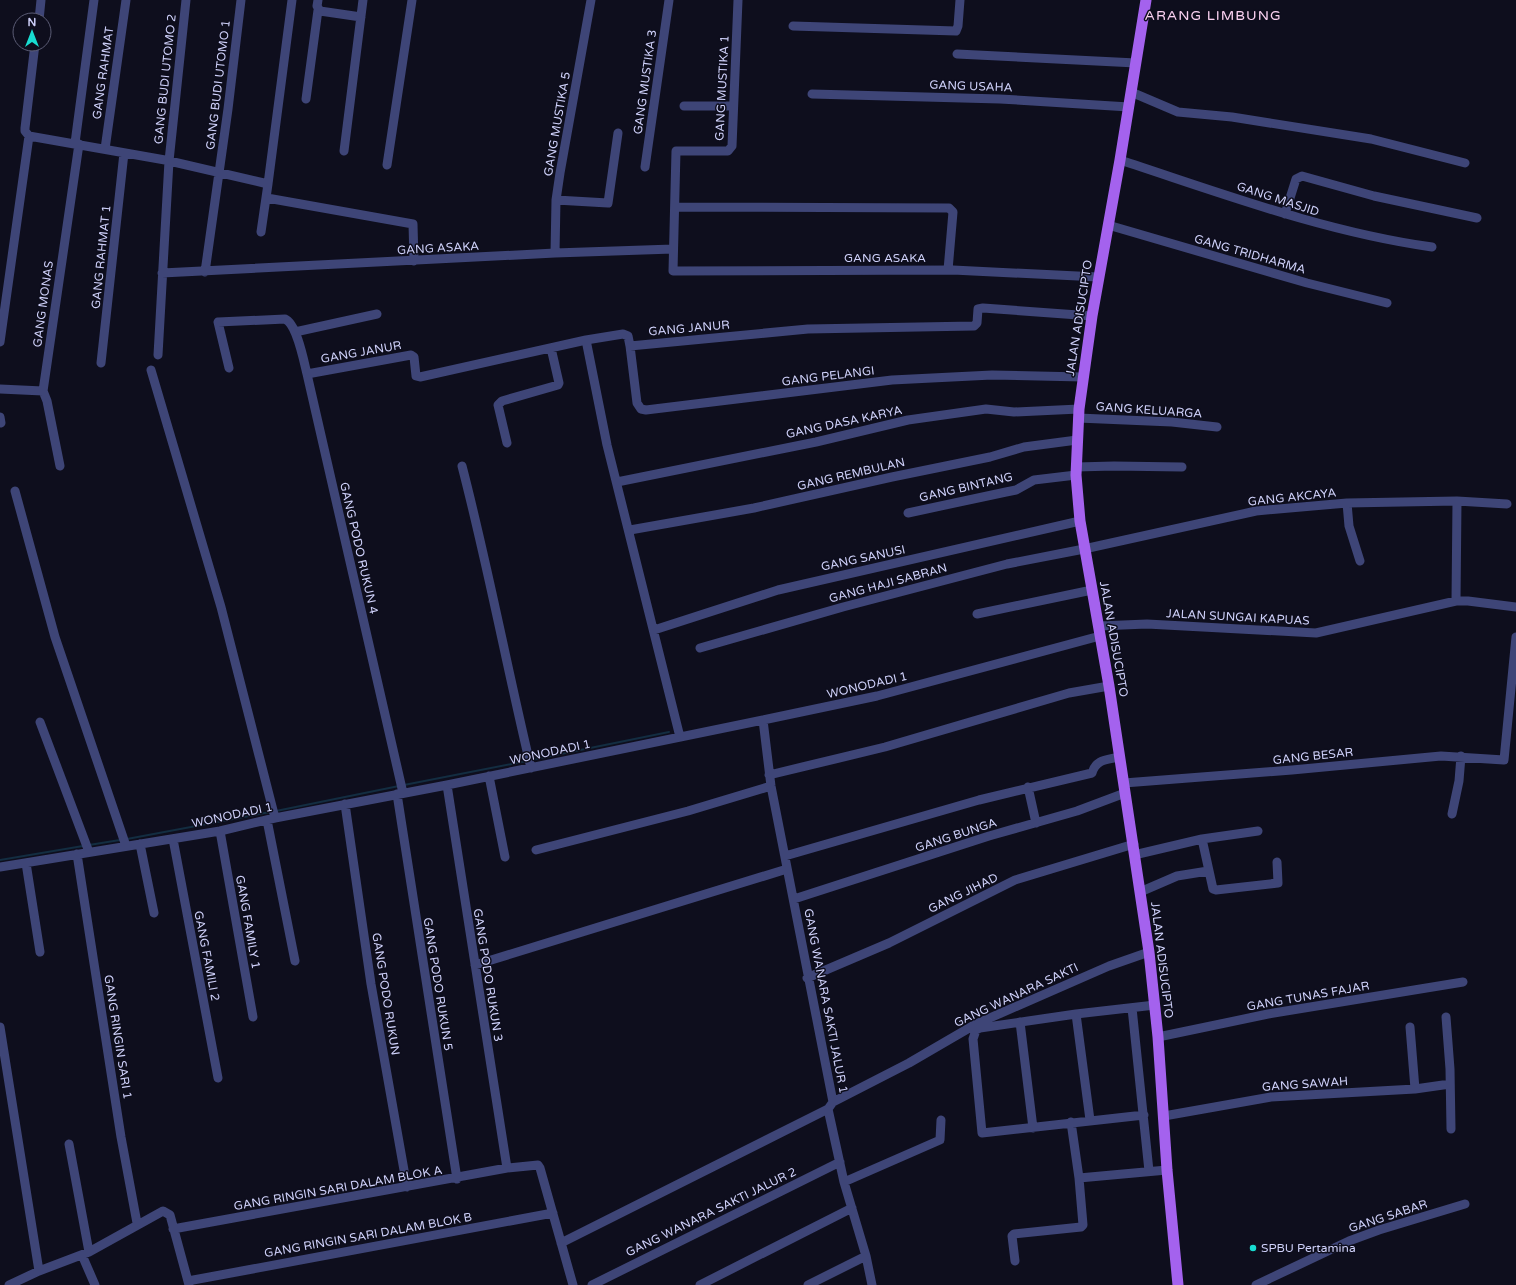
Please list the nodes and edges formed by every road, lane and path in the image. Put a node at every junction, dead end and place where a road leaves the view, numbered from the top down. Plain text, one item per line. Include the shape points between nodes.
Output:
1 (41, 0) edge
2 (94, 0) edge
3 (126, 0) edge
4 (186, 0) edge
5 (241, 0) edge
6 (292, 0) edge
7 (363, 0) edge
8 (412, 0) edge
9 (590, 0) edge
10 (669, 0) edge
11 (738, 0) edge
12 (960, 0) edge
13 (1146, 0) edge
14 (318, 5) edge
15 (39, 12) edge
16 (361, 17) junction
17 (793, 26) dead end
18 (35, 52) edge
19 (957, 54) dead end
20 (1136, 63) junction
21 (1131, 92) junction
22 (812, 94) dead end
23 (306, 99) dead end
24 (684, 106) dead end
25 (733, 106) junction
26 (1129, 107) junction
27 (618, 133) dead end
28 (29, 136) junction
29 (77, 143) junction
30 (105, 149) junction
31 (344, 151) dead end
32 (124, 153) junction
33 (1120, 160) junction
34 (169, 161) junction
35 (1465, 162) dead end
36 (387, 165) dead end
37 (645, 167) dead end
38 (219, 174) junction
39 (268, 184) junction
40 (266, 198) junction
41 (556, 200) junction
42 (674, 207) junction
43 (1285, 214) junction
44 (1477, 218) dead end
45 (1108, 225) junction
46 (261, 232) dead end
47 (1432, 247) dead end
48 (673, 249) junction
49 (556, 253) junction
50 (414, 261) junction
51 (673, 269) joint
52 (948, 270) junction
53 (205, 272) junction
54 (162, 273) junction
55 (1098, 277) junction
56 (1387, 303) dead end
57 (377, 314) dead end
58 (1092, 316) junction
59 (295, 332) junction
60 (586, 340) junction
61 (0, 342) edge
62 (630, 346) junction
63 (551, 348) junction
64 (158, 355) dead end
65 (101, 363) dead end
66 (229, 368) dead end
67 (151, 370) dead end
68 (307, 374) junction
69 (1083, 377) junction
70 (0, 389) edge
71 (43, 391) junction
72 (1079, 414) junction
73 (1217, 426) dead end
74 (1077, 440) junction
75 (507, 443) dead end
76 (60, 466) dead end
77 (462, 466) dead end
78 (1182, 467) dead end
79 (1076, 471) junction
80 (617, 482) junction
81 (15, 491) dead end
82 (1457, 501) junction
83 (1348, 503) junction
84 (1507, 504) dead end
85 (908, 513) dead end
86 (1080, 521) junction
87 (630, 530) junction
88 (1084, 549) junction
89 (1360, 561) dead end
90 (1092, 590) junction
91 (1456, 601) junction
92 (1516, 607) edge
93 (977, 614) dead end
94 (654, 630) junction
95 (1100, 631) junction
96 (1516, 636) edge
97 (700, 648) dead end
98 (1110, 686) junction
99 (763, 720) junction
100 (40, 722) dead end
101 (680, 736) junction
102 (1460, 756) junction
103 (1119, 757) junction
104 (531, 768) junction
105 (770, 775) junction
106 (489, 776) junction
107 (447, 785) junction
108 (771, 786) junction
109 (1028, 787) junction
110 (1124, 788) junction
111 (401, 793) junction
112 (345, 804) junction
113 (1452, 814) dead end
114 (272, 818) junction
115 (1036, 823) junction
116 (220, 831) junction
117 (1258, 831) dead end
118 (173, 839) junction
119 (1202, 839) junction
120 (140, 844) junction
121 (126, 845) junction
122 (88, 848) junction
123 (1134, 849) junction
124 (536, 850) dead end
125 (77, 854) junction
126 (785, 856) junction
127 (505, 857) dead end
128 (1277, 862) dead end
129 (26, 863) junction
130 (0, 867) edge
131 (787, 869) junction
132 (1208, 871) junction
133 (1140, 892) junction
134 (794, 899) junction
135 (154, 913) dead end
136 (40, 952) dead end
137 (1149, 952) junction
138 (295, 961) dead end
139 (475, 965) junction
140 (807, 978) junction
141 (1464, 982) dead end
142 (1155, 1005) junction
143 (1132, 1008) junction
144 (1076, 1014) junction
145 (253, 1017) dead end
146 (1446, 1017) dead end
147 (1020, 1022) junction
148 (0, 1027) edge
149 (1410, 1027) dead end
150 (1158, 1037) junction
151 (218, 1078) dead end
152 (1450, 1084) junction
153 (1415, 1089) junction
154 (831, 1105) junction
155 (1144, 1115) junction
156 (1164, 1116) junction
157 (941, 1120) dead end
158 (1090, 1120) junction
159 (1071, 1122) junction
160 (1033, 1128) junction
161 (1451, 1129) dead end
162 (69, 1144) dead end
163 (840, 1162) junction
164 (507, 1168) junction
165 (1167, 1170) junction
166 (1149, 1171) junction
167 (1079, 1178) junction
168 (457, 1179) junction
169 (844, 1182) junction
170 (407, 1187) junction
171 (1465, 1204) dead end
172 (852, 1208) junction
173 (553, 1213) junction
174 (137, 1223) junction
175 (173, 1229) junction
176 (561, 1243) junction
177 (86, 1251) junction
178 (866, 1256) junction
179 (1014, 1261) dead end
180 (39, 1271) junction
181 (189, 1283) edge
182 (9, 1285) edge
183 (95, 1285) edge
184 (572, 1285) edge
185 (592, 1285) edge
186 (700, 1285) edge
187 (808, 1285) edge
188 (872, 1285) edge
189 (1178, 1285) edge
190 (1256, 1285) edge

1 - 15 street
2 - 29 street, GANG MONAS
3 - 30 street, GANG RAHMAT
4 - 34 street, GANG BUDI UTOMO 2
5 - 38 street, GANG BUDI UTOMO 1
6 - 39 street
7 - 16 street
8 - 36 street
9 - 41 street, GANG MUSTIKA 5
10 - 37 street, GANG MUSTIKA 3
11 - 25 street, GANG MUSTIKA 1
12 - 17 street via 956,31
13 - 20 main road, JALAN ADISUCIPTO
14 - 16 street
14 - 23 street
16 - 31 street
18 - 28 street via 25,128
19 - 20 street
20 - 21 main road, JALAN ADISUCIPTO
21 - 26 main road, JALAN ADISUCIPTO
21 - 35 street via 1178,112 1232,117 1371,139
22 - 26 street, GANG USAHA via 1000,99
24 - 25 street
25 - 42 street, GANG MUSTIKA 1 via 732,146 728,151 676,151
26 - 33 main road, JALAN ADISUCIPTO
27 - 41 street via 608,203
28 - 29 street
28 - 61 street
29 - 30 street
29 - 71 street, GANG MONAS
30 - 32 street
32 - 34 street
32 - 65 street, GANG RAHMAT 1
33 - 43 street, GANG MASJID
33 - 45 main road, JALAN ADISUCIPTO
34 - 38 street
34 - 54 street, GANG BUDI UTOMO 2
38 - 39 street
38 - 53 street, GANG BUDI UTOMO 1
39 - 40 street
40 - 46 street
40 - 50 street via 413,224
41 - 49 street, GANG MUSTIKA 5
42 - 48 street, GANG MUSTIKA 1
42 - 52 street via 949,208 952,212
43 - 44 street via 1296,179 1302,176 1374,196
43 - 47 street, GANG MASJID via 1363,236
45 - 55 main road, JALAN ADISUCIPTO
45 - 56 street, GANG TRIDHARMA via 1307,283
48 - 49 street, GANG ASAKA
48 - 51 street, GANG MUSTIKA 1
49 - 50 street, GANG ASAKA
50 - 53 street, GANG ASAKA
51 - 52 street, GANG ASAKA via 677,272
52 - 55 street, GANG ASAKA
53 - 54 street, GANG ASAKA
54 - 64 street, GANG BUDI UTOMO 2
55 - 58 main road, JALAN ADISUCIPTO
57 - 59 street
58 - 62 street, GANG JANUR via 982,308 978,309 977,323 974,326 808,329
58 - 69 main road, JALAN ADISUCIPTO
59 - 66 street via 285,319 218,322
59 - 68 street, GANG PODO RUKUN 4
60 - 62 street, GANG JANUR via 623,334 628,336
60 - 63 street, GANG JANUR
60 - 80 street
62 - 69 street, GANG PELANGI via 637,403 641,409 646,410 892,380 992,375
63 - 68 street, GANG JANUR via 420,377 416,376 414,357 411,355
63 - 75 street via 558,385 502,401 498,405
67 - 114 street via 221,607 269,796
68 - 111 street, GANG PODO RUKUN 4 via 398,770
69 - 72 main road, JALAN ADISUCIPTO
70 - 71 street
71 - 76 street, GANG MONAS
72 - 73 street, GANG KELUARGA
72 - 74 main road, JALAN ADISUCIPTO
72 - 80 street, GANG DASA KARYA via 986,409 908,420 816,442
74 - 79 main road, JALAN ADISUCIPTO
74 - 87 street, GANG REMBULAN via 1024,447 990,457 892,476 754,508
77 - 104 street via 482,544
78 - 79 street, GANG BINTANG via 1114,466
79 - 85 street, GANG BINTANG via 1034,480 1016,490
79 - 86 main road, JALAN ADISUCIPTO
80 - 87 street
81 - 121 street via 55,637
82 - 83 street, GANG AKCAYA
82 - 84 street, GANG AKCAYA
82 - 91 street
83 - 88 street, GANG AKCAYA via 1256,512
83 - 89 street via 1349,526
86 - 88 main road, JALAN ADISUCIPTO
86 - 94 street, GANG SANUSI via 792,587
87 - 94 street
88 - 90 main road, JALAN ADISUCIPTO
88 - 97 street, GANG HAJI SABRAN via 1007,564
90 - 93 street
90 - 95 main road, JALAN ADISUCIPTO
91 - 92 street, JALAN SUNGAI KAPUAS via 1468,600
91 - 95 street, JALAN SUNGAI KAPUAS via 1316,633 1148,624
94 - 101 street
95 - 98 main road, JALAN ADISUCIPTO
95 - 99 street, WONODADI 1 via 877,696
96 - 102 street, GANG BESAR via 1505,760
98 - 103 main road, JALAN ADISUCIPTO
98 - 105 street via 1069,693 887,747
99 - 101 street, WONODADI 1
99 - 105 street, GANG WANARA SAKTI JALUR 1
100 - 122 street
101 - 104 street, WONODADI 1
102 - 110 street, GANG BESAR
102 - 113 street via 1459,781
103 - 109 street via 1099,761 1092,773
103 - 110 main road, JALAN ADISUCIPTO
104 - 106 street, WONODADI 1
105 - 108 street, GANG WANARA SAKTI JALUR 1
106 - 107 street, WONODADI 1
106 - 127 street
107 - 111 street, WONODADI 1
107 - 139 street, GANG PODO RUKUN 3
108 - 124 street via 681,813
108 - 126 street, GANG WANARA SAKTI JALUR 1
109 - 115 street
109 - 126 street
110 - 115 street, GANG BUNGA
110 - 123 main road, JALAN ADISUCIPTO
111 - 112 street, WONODADI 1
111 - 168 street, GANG PODO RUKUN 5
112 - 114 street, WONODADI 1
112 - 170 street, GANG PODO RUKUN via 371,984
114 - 116 street, WONODADI 1
114 - 138 street
115 - 134 street, GANG BUNGA
116 - 118 street, WONODADI 1
116 - 145 street, GANG FAMILY 1
117 - 119 street, GANG JIHAD
118 - 120 street, WONODADI 1
118 - 151 street, GANG FAMILI 2
119 - 123 street, GANG JIHAD
119 - 132 street
120 - 121 street, WONODADI 1
120 - 135 street
121 - 122 street, WONODADI 1
122 - 125 street, WONODADI 1
123 - 133 main road, JALAN ADISUCIPTO
123 - 140 street, GANG JIHAD via 1015,880 889,942
125 - 129 street, WONODADI 1
125 - 174 street, GANG RINGIN SARI 1
126 - 131 street, GANG WANARA SAKTI JALUR 1
128 - 132 street via 1278,883 1216,890 1213,889
129 - 130 street, WONODADI 1
129 - 136 street
131 - 134 street, GANG WANARA SAKTI JALUR 1
131 - 139 street
132 - 133 street via 1177,876
133 - 137 main road, JALAN ADISUCIPTO
134 - 140 street, GANG WANARA SAKTI JALUR 1
137 - 142 main road, JALAN ADISUCIPTO
137 - 154 street, GANG WANARA SAKTI via 1109,966 976,1024
139 - 164 street, GANG PODO RUKUN 3
140 - 154 street, GANG WANARA SAKTI JALUR 1
141 - 150 street, GANG TUNAS FAJAR via 1268,1014
142 - 143 street
142 - 150 main road, JALAN ADISUCIPTO
143 - 144 street
143 - 155 street
144 - 147 street
144 - 158 street
146 - 152 street
147 - 160 street
147 - 160 street via 977,1029 974,1034 981,1132 984,1134
148 - 180 street
149 - 153 street
150 - 156 main road, JALAN ADISUCIPTO
152 - 153 street, GANG SAWAH
152 - 161 street
153 - 156 street, GANG SAWAH via 1271,1097
154 - 163 street
154 - 176 street, GANG WANARA SAKTI JALUR 1
155 - 158 street
155 - 166 street
156 - 165 main road, JALAN ADISUCIPTO
157 - 169 street via 940,1140
158 - 159 street
159 - 160 street
159 - 167 street
162 - 177 street
163 - 169 street
163 - 185 street, GANG WANARA SAKTI JALUR 2
164 - 168 street, GANG RINGIN SARI DALAM BLOK A
164 - 173 street, GANG RINGIN SARI DALAM BLOK A via 538,1165
165 - 166 street
165 - 189 main road, JALAN ADISUCIPTO
166 - 167 street
167 - 179 street via 1083,1224 1081,1227 1014,1234
168 - 170 street, GANG RINGIN SARI DALAM BLOK A
169 - 172 street
170 - 175 street, GANG RINGIN SARI DALAM BLOK A
171 - 190 street, GANG SABAR via 1379,1230
172 - 178 street
172 - 186 street
173 - 176 street
173 - 181 street, GANG RINGIN SARI DALAM BLOK B
174 - 175 street via 164,1211 170,1215
174 - 177 street
175 - 181 street
176 - 184 street
177 - 180 street
177 - 183 street
178 - 187 street
178 - 188 street
180 - 182 street

